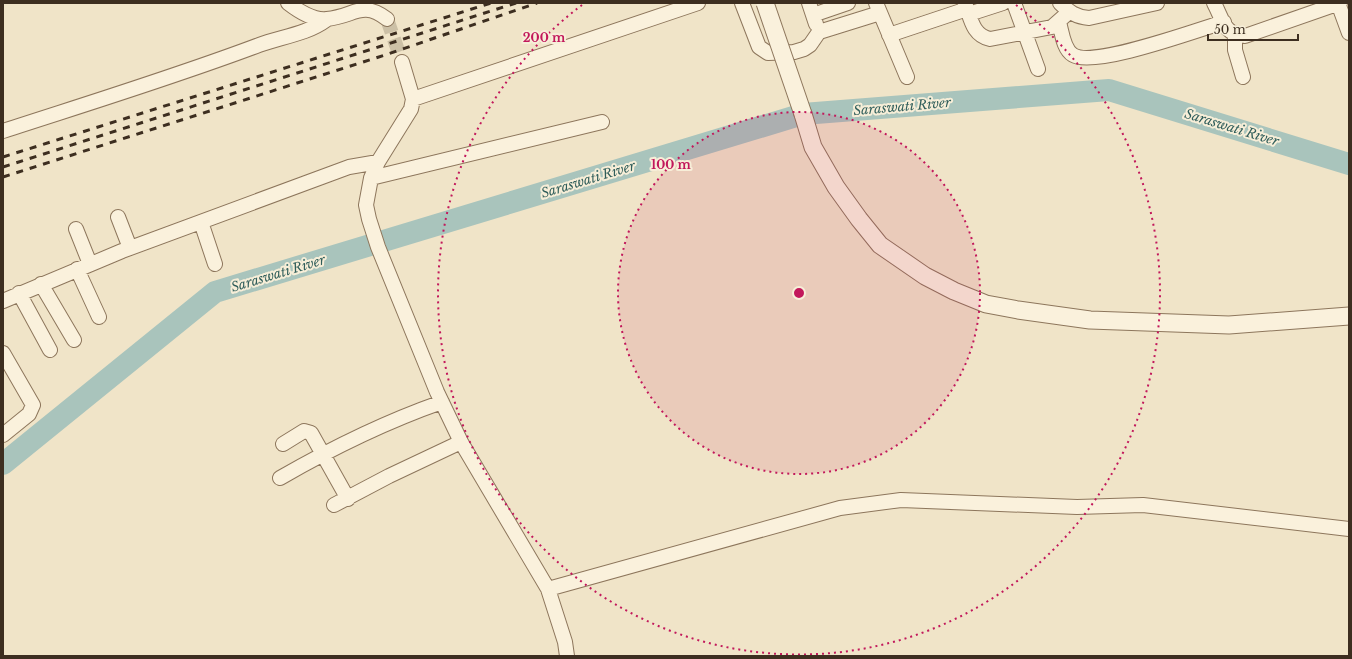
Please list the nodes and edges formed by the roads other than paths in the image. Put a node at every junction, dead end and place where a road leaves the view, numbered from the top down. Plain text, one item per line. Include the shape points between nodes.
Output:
1 (288, 3) edge
2 (698, 3) edge
3 (742, 3) edge
4 (764, 3) edge
5 (848, 3) edge
6 (1003, 3) edge
7 (1014, 3) edge
8 (1157, 3) edge
9 (1214, 3) edge
10 (1339, 3) edge
11 (374, 5) edge
12 (1119, 7) edge
13 (878, 8) edge
14 (811, 9) edge
15 (967, 9) edge
16 (1062, 12) edge
17 (326, 20) junction
18 (387, 20) tunnel mouth
19 (1224, 22) junction
20 (819, 32) junction
21 (1025, 32) junction
22 (1349, 34) edge
23 (889, 35) junction
24 (1235, 35) junction
25 (402, 62) tunnel mouth
26 (1038, 69) dead end
27 (907, 77) dead end
28 (1243, 77) dead end
29 (413, 99) junction
30 (602, 122) dead end
31 (3, 131) edge
32 (378, 162) junction
33 (371, 178) junction
34 (118, 217) dead end
35 (201, 222) junction
36 (76, 228) dead end
37 (130, 248) junction
38 (215, 264) dead end
39 (84, 266) junction
40 (41, 284) junction
41 (19, 293) junction
42 (3, 300) edge
43 (1349, 316) edge
44 (99, 317) dead end
45 (74, 340) dead end
46 (50, 350) dead end
47 (3, 353) edge
48 (442, 402) junction
49 (3, 435) edge
50 (461, 442) junction
51 (283, 444) dead end
52 (322, 454) junction
53 (280, 478) dead end
54 (348, 499) junction
55 (334, 505) dead end
56 (1349, 529) edge
57 (548, 588) junction
58 (567, 656) edge

1 - 17 street via 296,10
2 - 29 street
3 - 20 street via 759,47 768,53 804,49 810,46
4 - 43 street, bridge via 813,147 828,174 880,245 925,276 986,304 1090,320 1229,325
5 - 14 street
6 - 15 street
7 - 21 street
8 - 12 street
9 - 19 street
10 - 22 street
10 - 24 street via 1246,36
11 - 17 street via 361,4
11 - 18 street
12 - 16 street via 1090,18
13 - 20 street
13 - 23 street
14 - 20 street
15 - 21 street via 976,33 981,37 990,39
15 - 23 street
16 - 19 street via 1066,48 1079,58 1095,58 1131,51
16 - 21 street via 1052,27
17 - 31 street via 318,26 183,74
19 - 24 street via 1228,31
21 - 26 street
23 - 27 street
24 - 28 street via 1235,50
25 - 29 street
29 - 32 street via 411,109
30 - 33 street
32 - 33 street
32 - 35 street via 349,166
33 - 48 street via 366,205 369,219 378,247
34 - 37 street
35 - 37 street
35 - 38 street
36 - 39 street
37 - 39 street
39 - 40 street
39 - 44 street
40 - 41 street
40 - 45 street
41 - 42 street
41 - 46 street
47 - 49 street via 33,405 29,414
48 - 50 street
48 - 52 street via 388,423
50 - 54 street via 389,476
50 - 57 street
51 - 52 street via 308,431
52 - 53 street
52 - 54 street
54 - 55 street
56 - 57 street via 1143,505 1077,507 901,500 840,508
57 - 58 street

